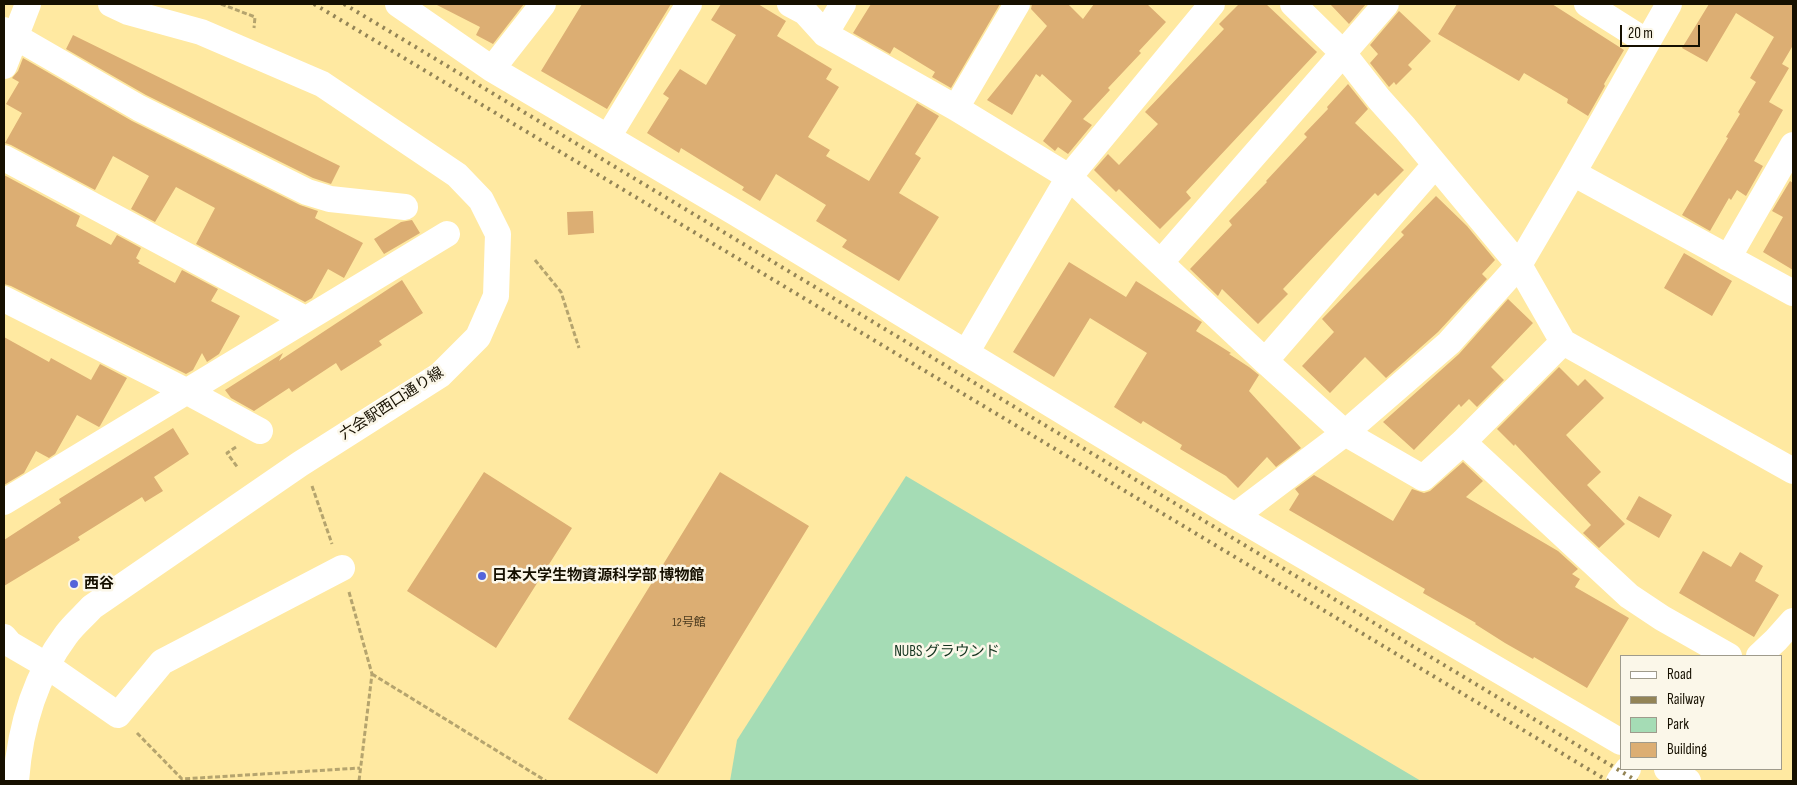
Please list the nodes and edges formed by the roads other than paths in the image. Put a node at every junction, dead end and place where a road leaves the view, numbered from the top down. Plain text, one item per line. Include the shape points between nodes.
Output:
1 (28, 4) edge
2 (111, 4) edge
3 (398, 4) edge
4 (543, 4) edge
5 (689, 4) edge
6 (790, 4) edge
7 (843, 4) edge
8 (1017, 4) edge
9 (1212, 4) edge
10 (1293, 4) edge
11 (1386, 4) edge
12 (1587, 4) edge
13 (1669, 4) edge
14 (10, 32) edge
15 (825, 34) junction
16 (1647, 42) junction
17 (1343, 54) junction
18 (4, 66) edge
19 (492, 69) junction
20 (956, 108) junction
21 (608, 137) junction
22 (1791, 152) edge
23 (4, 158) edge
24 (1435, 165) junction
25 (1574, 173) junction
26 (1069, 177) junction
27 (405, 207) dead end
28 (447, 234) dead end
29 (1728, 258) junction
30 (1161, 262) junction
31 (1519, 265) junction
32 (1793, 293) edge
33 (4, 299) edge
34 (305, 320) junction
35 (1563, 342) junction
36 (966, 352) junction
37 (1265, 361) junction
38 (186, 391) junction
39 (260, 431) dead end
40 (1345, 433) junction
41 (1463, 442) junction
42 (1793, 471) edge
43 (4, 502) edge
44 (1235, 516) junction
45 (342, 568) dead end
46 (1793, 621) edge
47 (4, 637) edge
48 (1776, 642) edge
49 (1728, 655) edge
50 (46, 665) junction
51 (1620, 741) edge
52 (11, 751) edge
53 (1627, 770) edge
54 (1669, 770) edge
55 (16, 781) edge
56 (1619, 781) edge
57 (1688, 781) edge

1 - 14 street
2 - 50 street, 六会駅西口通り線 via 128,12 201,32 322,84 457,175 481,200 498,234 496,296 478,337 440,375 300,464 92,607 67,633
3 - 19 street
4 - 19 street
5 - 21 street
6 - 15 street via 805,12
7 - 15 street
8 - 20 street
9 - 26 street
10 - 17 street
11 - 17 street
12 - 16 street
13 - 16 street
14 - 18 street
14 - 27 street via 139,108 307,192 330,199
15 - 20 street
16 - 25 street
17 - 24 street
17 - 30 street
19 - 21 street
20 - 26 street
21 - 36 street
22 - 29 street
23 - 34 street
24 - 31 street
24 - 37 street
25 - 29 street
25 - 31 street
26 - 30 street
26 - 36 street
28 - 34 street
29 - 32 street
30 - 37 street
31 - 35 street
31 - 40 street via 1449,343
33 - 38 street
34 - 38 street
35 - 41 street
35 - 42 street
36 - 44 street
37 - 40 street
38 - 39 street
38 - 43 street
40 - 41 street via 1423,478
40 - 44 street
41 - 49 street via 1629,596
44 - 51 street
45 - 50 street via 162,662 118,715
46 - 48 street
47 - 50 street
50 - 52 street, 六会駅西口通り線
52 - 55 street, 六会駅西口通り線
53 - 56 street
54 - 57 street

